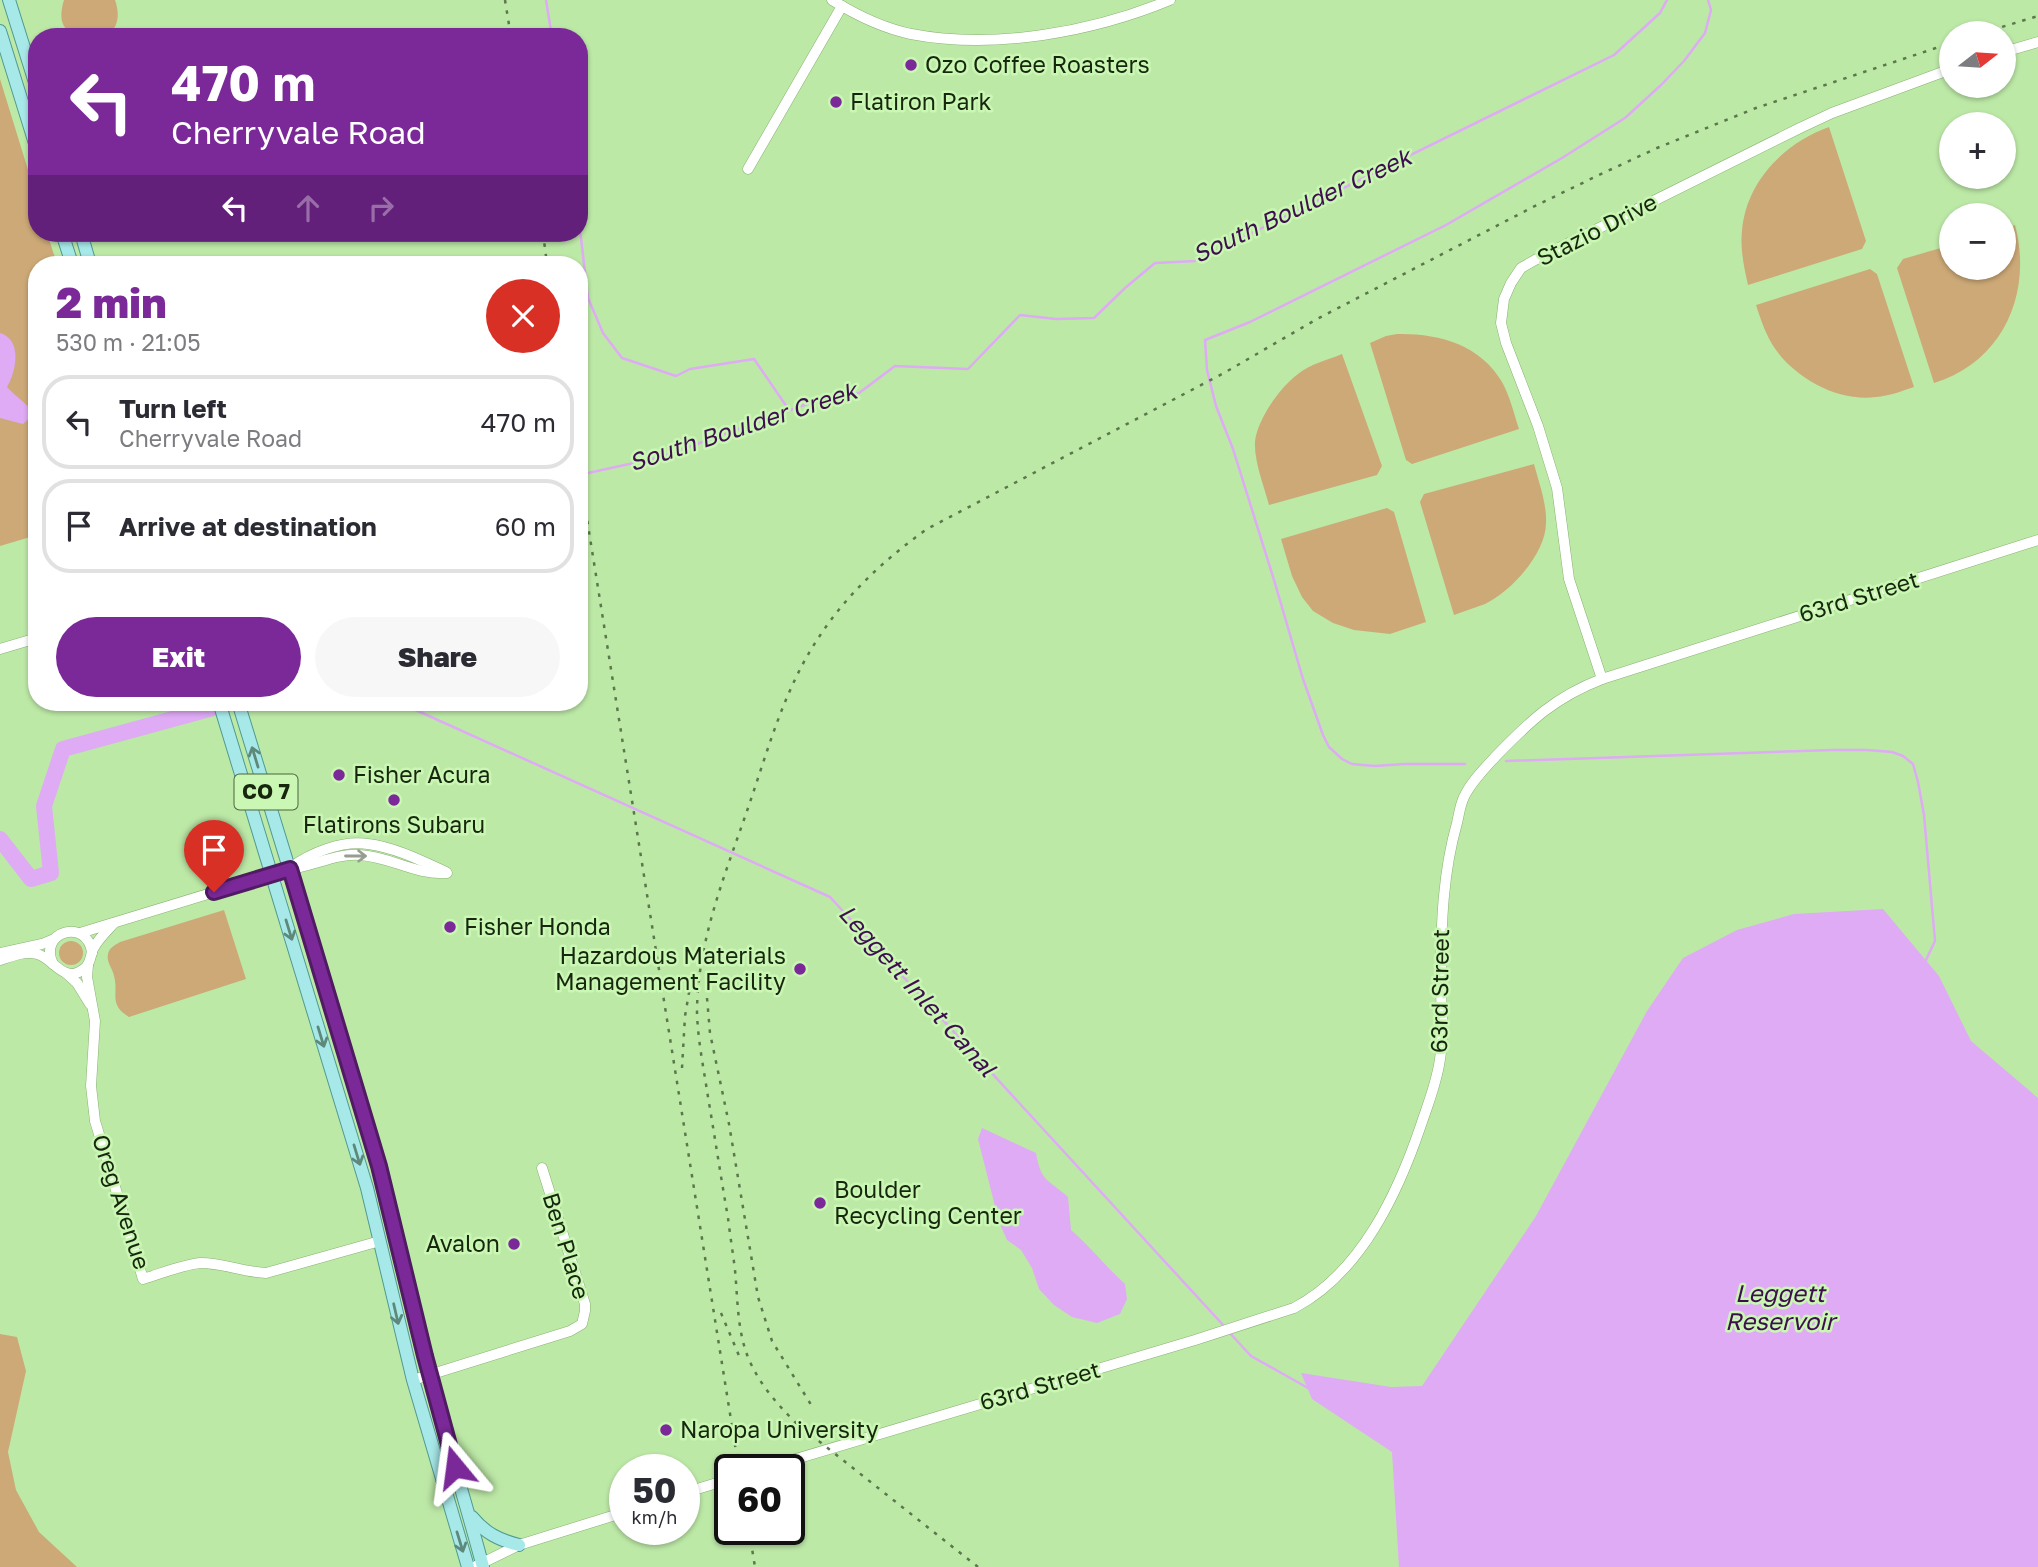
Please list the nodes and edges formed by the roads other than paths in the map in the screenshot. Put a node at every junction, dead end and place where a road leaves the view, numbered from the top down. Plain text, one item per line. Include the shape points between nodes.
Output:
1 (9, 0) edge
2 (832, 0) edge
3 (1170, 0) edge
4 (1144, 5) edge
5 (842, 6) junction
6 (0, 31) edge
7 (2038, 43) edge
8 (2016, 49) edge
9 (28, 60) edge
10 (1939, 73) edge
11 (28, 121) edge
12 (748, 169) dead end
13 (2038, 540) edge
14 (28, 641) edge
15 (0, 649) edge
16 (1602, 679) junction
17 (222, 711) edge
18 (241, 711) edge
19 (290, 869) junction
20 (272, 874) junction
21 (117, 920) junction
22 (80, 933) junction
23 (54, 939) junction
24 (0, 953) edge
25 (92, 953) junction
26 (0, 960) edge
27 (53, 964) junction
28 (88, 965) junction
29 (66, 973) junction
30 (94, 1010) junction
31 (541, 1168) dead end
32 (380, 1241) junction
33 (429, 1376) junction
34 (413, 1380) junction
35 (805, 1456) edge
36 (469, 1513) junction
37 (609, 1517) edge
38 (519, 1545) junction
39 (480, 1566) edge
40 (468, 1567) edge

1 - 9 main road
2 - 5 street
3 - 4 street
4 - 5 street via 1059,33 1010,38 909,33
5 - 12 street
6 - 11 main road
7 - 8 street
10 - 16 street, Stazio Drive via 1800,128 1535,260 1521,268 1510,283 1501,323 1553,475 1569,579
13 - 16 street, 63rd Street
14 - 15 street
16 - 35 street, 63rd Street via 1567,694 1534,719 1482,770 1464,796 1442,907 1440,1059 1408,1164 1385,1210 1351,1260 1304,1303 1247,1324
17 - 20 main road, CO 7
19 -> 18 main road, CO 7
19 -> 19 street via 353,855 373,856 421,872 447,873 357,843 304,857
19 - 20 street
19 - 33 main road, CO 7 via 386,1189
20 - 21 street
20 -> 32 main road, CO 7
21 - 22 street
21 - 25 street
22 - 23 street via 66,932
22 - 25 street
23 - 24 street
23 - 27 street via 49,952
25 - 28 street
26 - 27 street via 35,954
27 - 29 street
28 - 29 street
28 - 30 street
29 - 30 street
30 - 32 street, Oreg Avenue via 95,1121 143,1279 198,1263 266,1273
31 - 33 street, Ben Place via 585,1304 582,1324
32 -> 34 main road, CO 7
33 - 34 street
33 - 36 main road, CO 7
34 -> 40 main road, CO 7
36 - 38 main road via 484,1531
36 - 39 main road, CO 7
37 - 38 street
38 - 39 street

